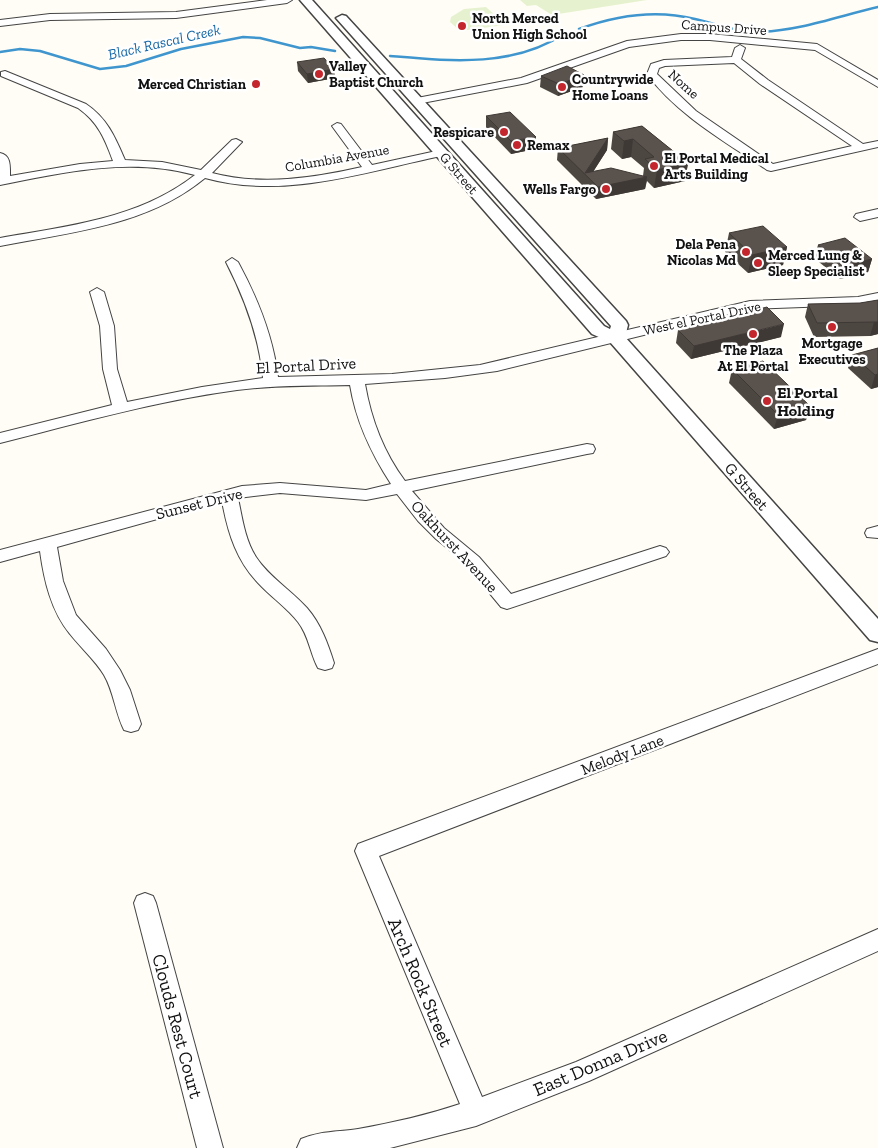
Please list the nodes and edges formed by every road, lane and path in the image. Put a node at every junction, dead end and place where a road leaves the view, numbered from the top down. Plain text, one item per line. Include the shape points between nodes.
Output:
1 (287, 0) edge
2 (306, 0) edge
3 (332, 7) dead end
4 (0, 23) edge
5 (742, 41) junction
6 (736, 60) junction
7 (6, 74) dead end
8 (878, 84) edge
9 (417, 101) junction
10 (337, 126) dead end
11 (236, 142) dead end
12 (878, 144) edge
13 (862, 148) junction
14 (442, 153) junction
15 (0, 156) edge
16 (120, 163) junction
17 (369, 168) junction
18 (204, 174) junction
19 (2, 180) edge
20 (878, 213) edge
21 (860, 217) dead end
22 (0, 242) edge
23 (232, 262) dead end
24 (97, 292) dead end
25 (878, 297) edge
26 (616, 338) junction
27 (357, 380) junction
28 (271, 382) junction
29 (120, 409) junction
30 (0, 438) edge
31 (587, 449) dead end
32 (402, 489) junction
33 (229, 494) junction
34 (48, 543) junction
35 (660, 552) dead end
36 (0, 556) edge
37 (878, 634) edge
38 (878, 656) edge
39 (325, 663) dead end
40 (131, 724) dead end
41 (366, 851) joint
42 (145, 903) dead end
43 (878, 940) edge
44 (476, 1113) junction
45 (210, 1148) edge
46 (310, 1148) edge

1 - 4 street via 176,15 50,17
2 - 14 street, G Street
3 - 9 street, G Street
5 - 6 street
5 - 8 street, Campus Drive via 818,46
5 - 9 street, Campus Drive via 681,37 637,42 523,81
6 - 13 street
6 - 13 street, Nome via 664,63 655,66 652,74 664,89 771,168
7 - 16 street via 92,113 106,129
9 - 26 street, G Street via 620,325
10 - 17 street
11 - 18 street
12 - 13 street
14 - 17 street, Columbia Avenue
14 - 26 street, G Street via 598,330
15 - 19 street via 4,162
16 - 18 street, Columbia Avenue via 164,165
16 - 19 street, Columbia Avenue via 81,166
17 - 18 street, Columbia Avenue via 308,180 272,183 247,183
18 - 22 street via 165,200 127,215
20 - 21 street
23 - 28 street via 246,286 263,330
24 - 29 street via 107,326 110,369
25 - 26 street, West el Portal Drive via 858,301 750,306
26 - 27 street, El Portal Drive via 467,372
26 - 37 street, G Street
27 - 28 street, El Portal Drive
27 - 32 street, Oakhurst Avenue via 364,417
28 - 29 street, El Portal Drive
29 - 30 street, El Portal Drive
31 - 32 street, Sunset Drive
32 - 33 street, Sunset Drive via 344,495 264,488
32 - 35 street, Oakhurst Avenue via 439,533 467,555 507,602
33 - 34 street, Sunset Drive
33 - 39 street via 234,522 249,560 301,613 318,640
34 - 36 street, Sunset Drive
34 - 40 street via 53,580 68,617 116,678
38 - 41 street, Melody Lane
41 - 44 street, Arch Rock Street
42 - 45 street, Clouds Rest Court
43 - 44 street, East Donna Drive via 576,1075
44 - 46 street, East Donna Drive via 386,1137

